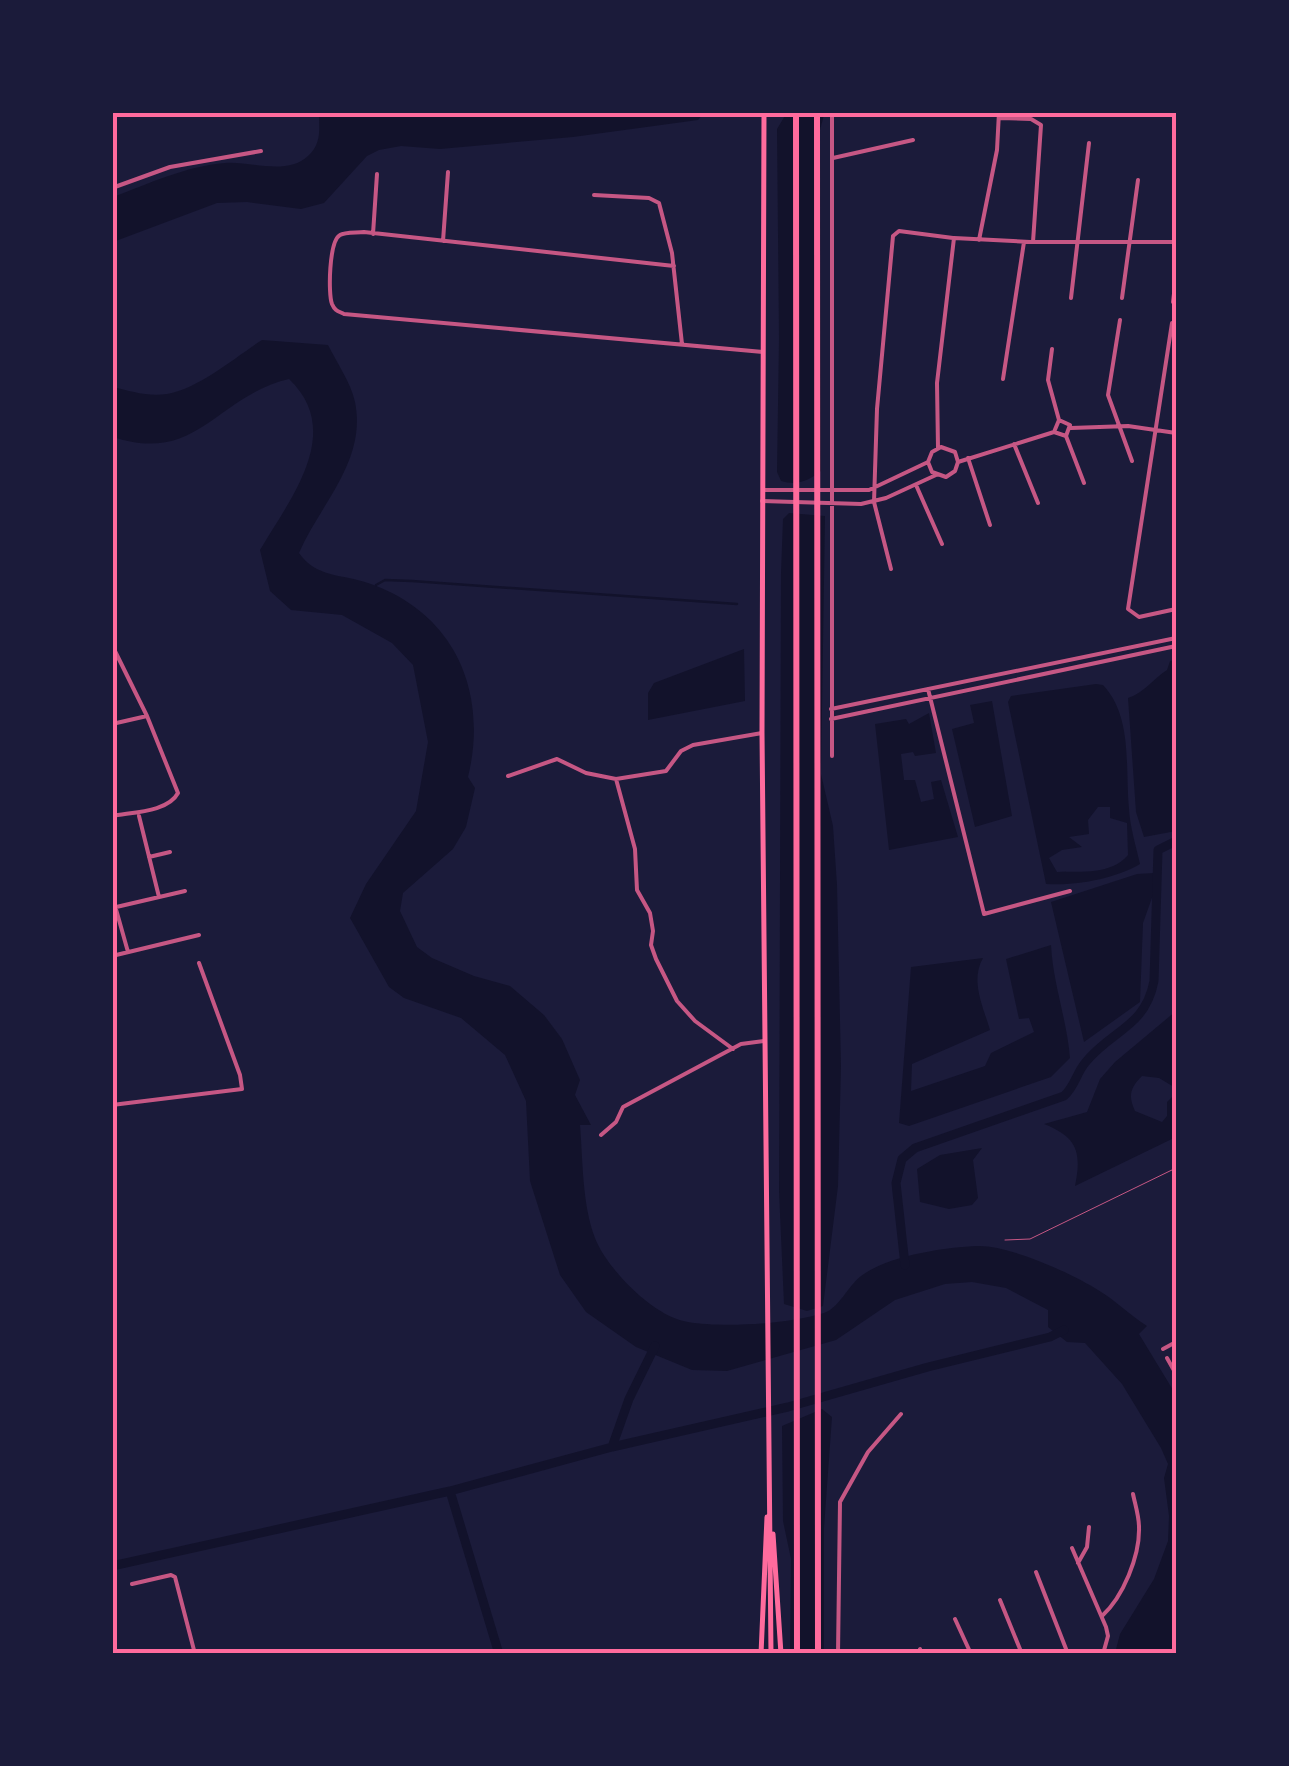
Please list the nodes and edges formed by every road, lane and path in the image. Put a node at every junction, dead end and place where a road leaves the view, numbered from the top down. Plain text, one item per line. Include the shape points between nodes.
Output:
1 (764, 112) edge
2 (796, 112) edge
3 (816, 112) edge
4 (832, 112) edge
5 (1000, 116) edge
6 (913, 140) dead end
7 (1089, 144) dead end
8 (261, 151) dead end
9 (833, 158) junction
10 (448, 172) dead end
11 (377, 174) dead end
12 (1138, 180) dead end
13 (112, 188) edge
14 (594, 195) dead end
15 (374, 234) junction
16 (954, 238) junction
17 (979, 240) junction
18 (1078, 241) junction
19 (1130, 241) junction
20 (444, 242) junction
21 (1024, 242) junction
22 (1033, 242) junction
23 (1176, 242) edge
24 (674, 266) junction
25 (1176, 277) edge
26 (1071, 298) dead end
27 (1122, 298) dead end
28 (1173, 302) dead end
29 (1120, 320) dead end
30 (1172, 323) dead end
31 (682, 344) junction
32 (1052, 348) dead end
33 (763, 352) junction
34 (1003, 379) dead end
35 (1059, 420) junction
36 (1118, 426) junction
37 (1071, 428) junction
38 (1154, 430) junction
39 (1054, 432) junction
40 (1176, 433) edge
41 (1066, 436) junction
42 (1014, 444) junction
43 (938, 448) junction
44 (968, 458) junction
45 (1132, 461) dead end
46 (928, 462) junction
47 (958, 462) junction
48 (936, 475) junction
49 (1084, 483) dead end
50 (916, 486) junction
51 (876, 488) junction
52 (762, 490) junction
53 (833, 491) junction
54 (762, 501) junction
55 (874, 502) junction
56 (832, 503) junction
57 (1038, 503) dead end
58 (990, 525) dead end
59 (942, 544) dead end
60 (892, 570) dead end
61 (1176, 608) edge
62 (1176, 638) edge
63 (112, 645) edge
64 (1176, 646) edge
65 (1040, 666) junction
66 (1042, 674) junction
67 (928, 689) junction
68 (931, 696) junction
69 (831, 709) junction
70 (147, 716) junction
71 (831, 719) junction
72 (112, 724) edge
73 (762, 733) junction
74 (832, 756) dead end
75 (508, 776) dead end
76 (616, 779) junction
77 (112, 816) edge
78 (139, 816) dead end
79 (170, 852) dead end
80 (149, 857) junction
81 (185, 891) dead end
82 (1070, 891) dead end
83 (112, 895) edge
84 (160, 897) junction
85 (114, 908) edge
86 (200, 935) dead end
87 (128, 952) junction
88 (112, 956) edge
89 (199, 963) dead end
90 (764, 1041) junction
91 (733, 1049) junction
92 (112, 1105) edge
93 (601, 1135) dead end
94 (1176, 1168) edge
95 (1005, 1240) dead end
96 (1176, 1342) edge
97 (1162, 1349) dead end
98 (1167, 1358) dead end
99 (1176, 1374) edge
100 (901, 1414) dead end
101 (769, 1492) junction
102 (1133, 1494) dead end
103 (1089, 1528) dead end
104 (1072, 1548) dead end
105 (1078, 1562) junction
106 (1036, 1572) dead end
107 (132, 1584) dead end
108 (1000, 1600) dead end
109 (1102, 1616) junction
110 (955, 1619) dead end
111 (195, 1654) edge
112 (761, 1654) edge
113 (771, 1654) edge
114 (781, 1654) edge
115 (797, 1654) edge
116 (818, 1654) edge
117 (838, 1654) edge
118 (970, 1654) edge
119 (1022, 1654) edge
120 (1068, 1654) edge
121 (1103, 1654) edge

1 - 33 main road
2 - 115 highway
3 - 116 highway
4 - 9 street
5 - 17 street
5 - 22 street via 1031,118 1041,126
6 - 9 street
7 - 18 street
8 - 13 street via 170,167
9 - 53 street
10 - 20 street
11 - 15 street
12 - 19 street
14 - 24 street via 658,203
15 - 20 street
15 - 31 street via 342,234 333,246 331,302 344,314
16 - 17 street
16 - 43 street via 937,383
16 - 51 street via 899,231 893,236
17 - 21 street
18 - 19 street
18 - 22 street
18 - 26 street
19 - 23 street
19 - 27 street
20 - 24 street
21 - 22 street
21 - 34 street
24 - 31 street
25 - 28 street
29 - 36 street via 1108,395
30 - 38 street
31 - 33 street
32 - 35 street via 1048,380
33 - 52 main road
35 - 37 street
35 - 39 street
36 - 37 street
36 - 38 street
36 - 45 street
37 - 41 street
38 - 40 street
38 - 61 street via 1128,609 1140,617
39 - 41 street
39 - 42 street
41 - 49 street
42 - 44 street
42 - 57 street
43 - 46 street
43 - 47 street via 951,449
44 - 47 street
44 - 58 street
46 - 48 street
46 - 51 street
47 - 48 street via 951,475
48 - 50 street
50 - 55 street
50 - 59 street
51 - 53 street
51 - 55 street
52 - 53 street
52 - 54 main road
53 - 56 street
54 - 56 street
54 - 73 main road
55 - 56 street
55 - 60 street
56 - 69 street
62 - 65 street
63 - 70 street
64 - 66 street
65 - 66 street
65 - 67 street
66 - 68 street
67 - 68 street
67 - 69 street
68 - 71 street
68 - 82 street via 984,914
69 - 71 street
70 - 72 street
70 - 77 street via 178,796 165,806
71 - 74 street
73 - 76 street via 693,746 666,771
73 - 90 main road
75 - 76 street via 557,759
76 - 91 street via 656,959 677,1001
78 - 80 street
79 - 80 street
80 - 84 street
81 - 84 street
83 - 85 street
84 - 85 street
85 - 87 street
86 - 87 street
87 - 88 street
89 - 92 street via 242,1089
90 - 91 street
90 - 101 main road
91 - 93 street via 623,1108
94 - 95 lane via 1030,1239
96 - 97 street
98 - 99 street
100 - 117 street via 868,1452 840,1502
101 - 112 main road
101 - 113 main road
101 - 114 main road
102 - 109 street via 1136,1546 1115,1604
103 - 105 street
104 - 105 street
105 - 109 street
106 - 120 street
107 - 111 street via 175,1576
108 - 119 street
109 - 121 street via 1108,1636
110 - 118 street

